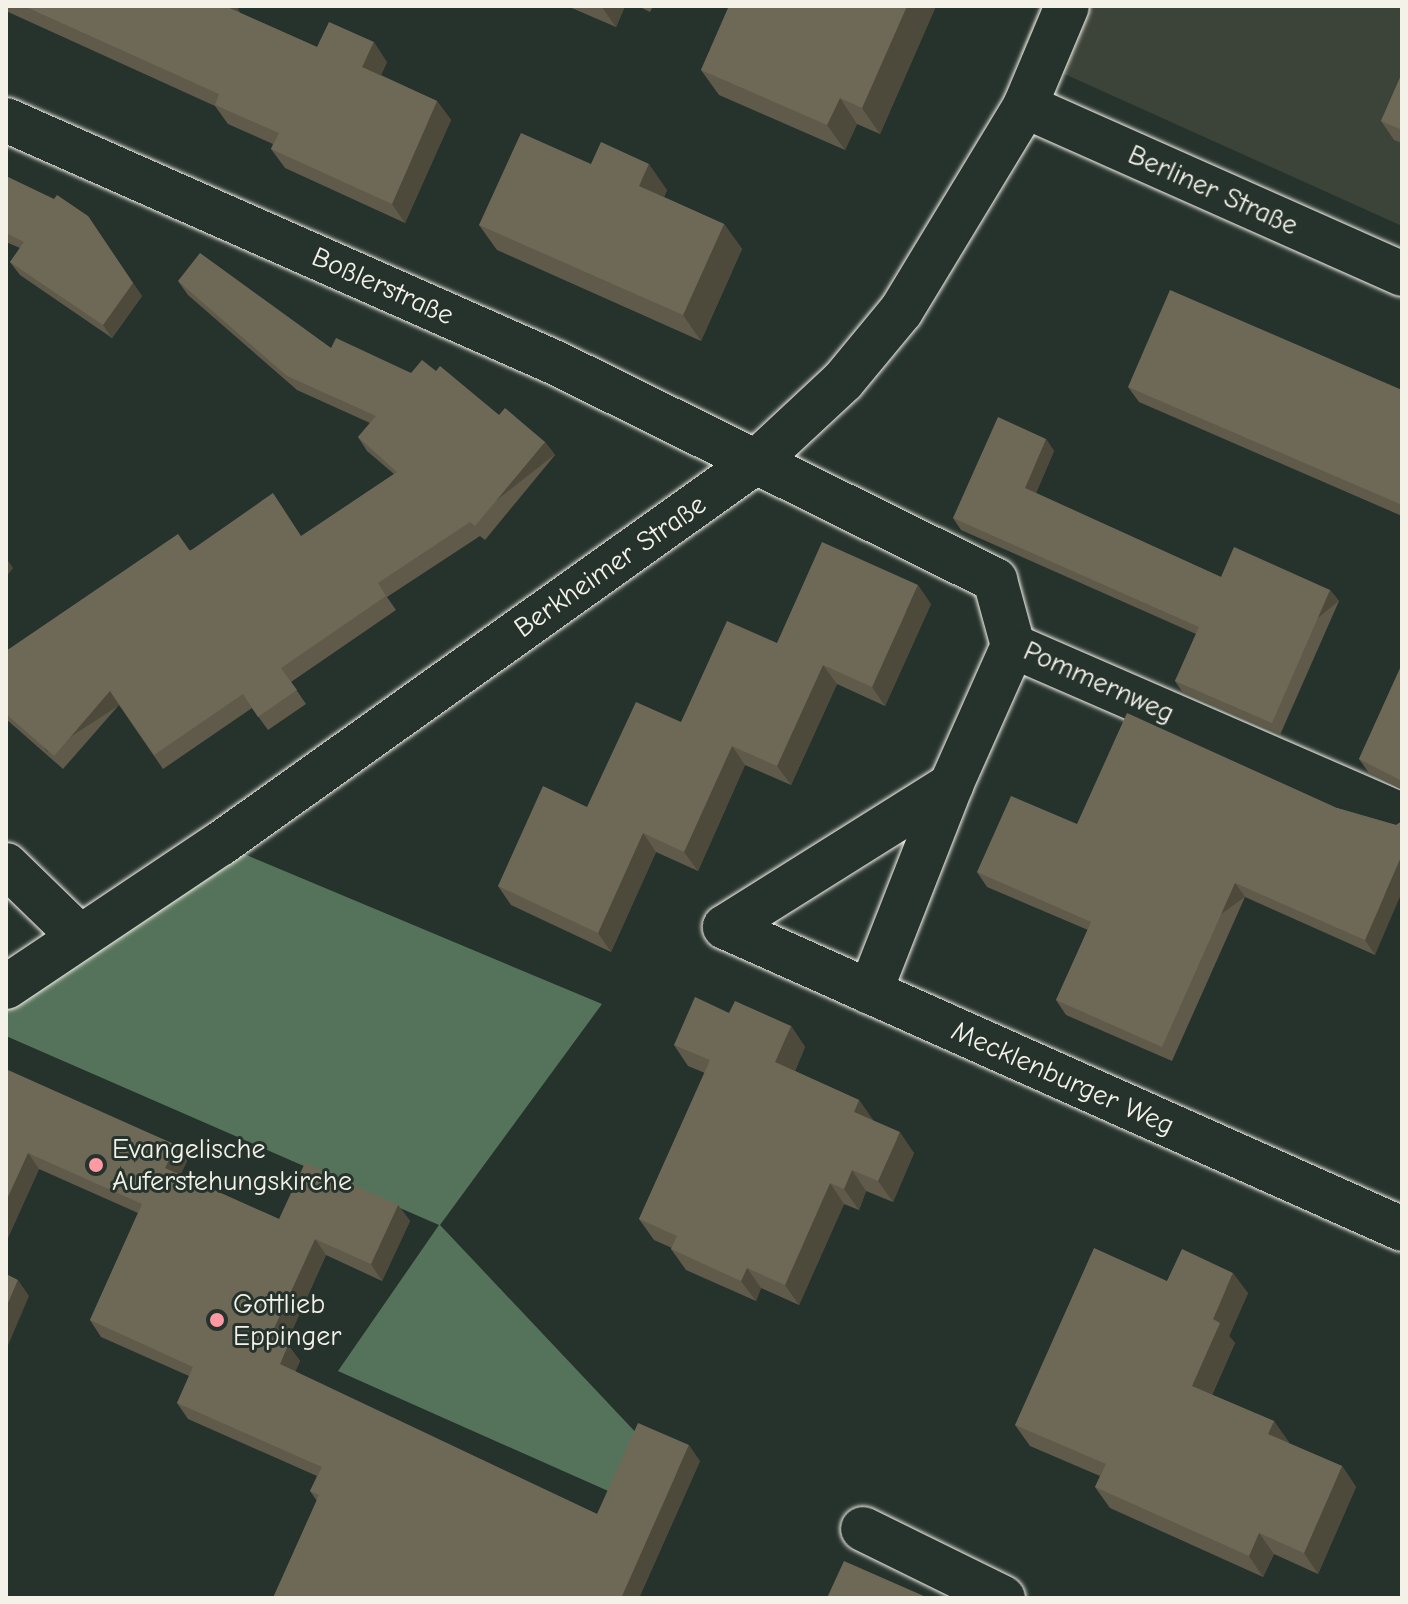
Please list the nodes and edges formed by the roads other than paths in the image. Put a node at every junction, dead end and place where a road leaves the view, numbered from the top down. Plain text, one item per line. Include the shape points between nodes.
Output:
1 (1067, 6) edge
2 (1025, 106) junction
3 (6, 120) edge
4 (1402, 274) edge
5 (756, 462) junction
6 (1013, 646) junction
7 (951, 785) junction
8 (1402, 815) edge
9 (6, 865) edge
10 (80, 937) junction
11 (6, 987) edge
12 (870, 992) junction
13 (1402, 1229) edge
14 (863, 1529) dead end
15 (1003, 1598) edge

1 - 2 street, Berkheimer Straße
2 - 4 street, Berliner Straße
2 - 5 street, Berkheimer Straße via 901,311 843,381
3 - 5 street, Boßlerstraße via 556,363
5 - 6 street, Pommernweg via 995,580
5 - 10 street, Berkheimer Straße via 220,844
6 - 7 street
6 - 8 street, Pommernweg
7 - 12 street
7 - 12 street, Mecklenburger Weg via 725,927
9 - 10 street
10 - 11 street, Berkheimer Straße
12 - 13 street, Mecklenburger Weg
14 - 15 street

